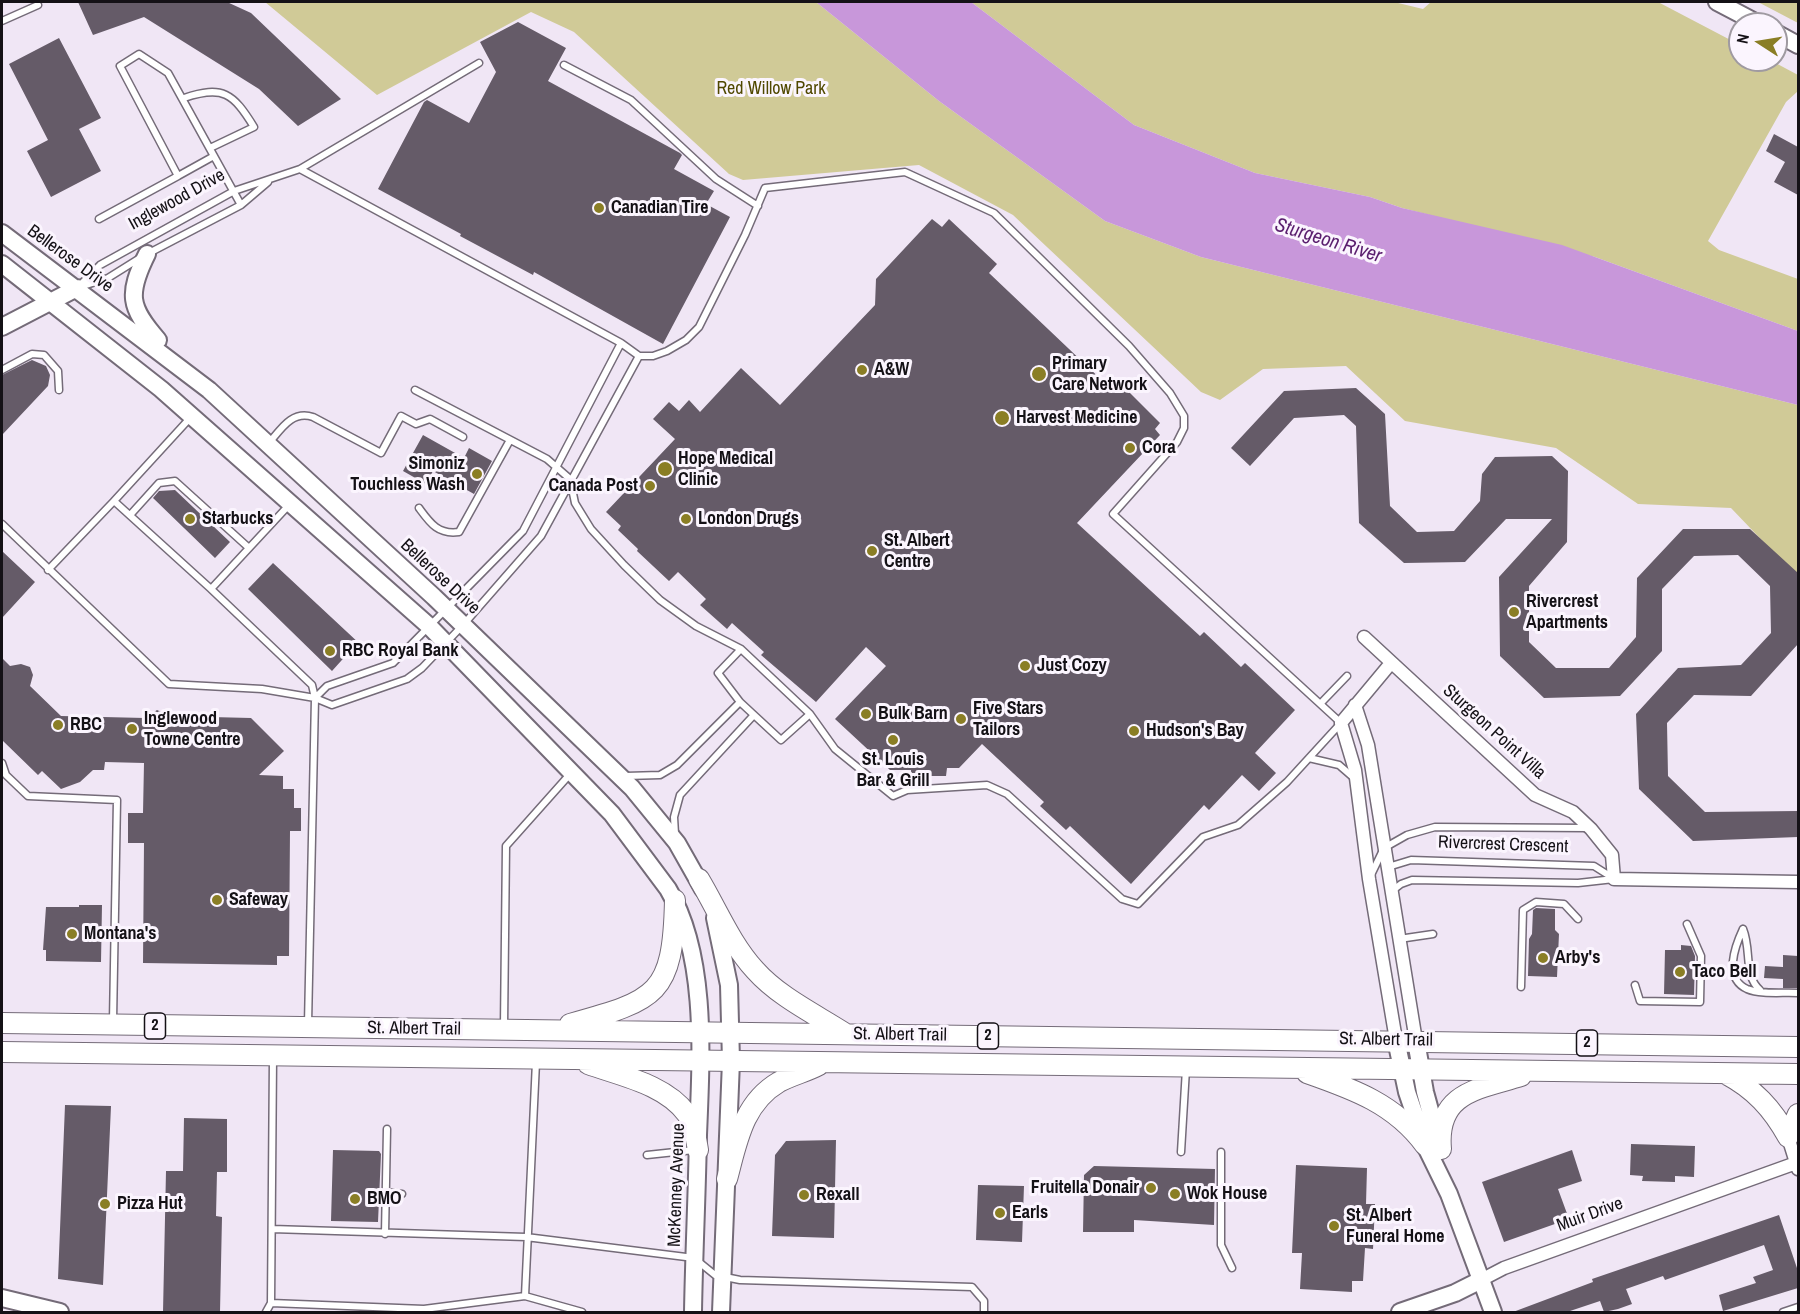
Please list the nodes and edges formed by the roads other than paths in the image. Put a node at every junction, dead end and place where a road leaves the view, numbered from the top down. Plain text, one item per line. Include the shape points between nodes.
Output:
1 (1717, 2) edge
2 (38, 5) dead end
3 (1736, 12) edge
4 (2, 21) edge
5 (479, 63) dead end
6 (564, 65) dead end
7 (184, 98) junction
8 (210, 148) junction
9 (214, 156) junction
10 (300, 169) junction
11 (178, 177) junction
12 (269, 181) junction
13 (234, 191) junction
14 (242, 205) junction
15 (758, 206) junction
16 (99, 219) dead end
17 (2, 233) edge
18 (147, 254) junction
19 (2, 264) edge
20 (77, 288) junction
21 (52, 301) junction
22 (2, 327) edge
23 (621, 343) junction
24 (639, 356) junction
25 (178, 364) junction
26 (2, 370) edge
27 (59, 390) dead end
28 (415, 390) dead end
29 (192, 417) junction
30 (463, 437) dead end
31 (510, 440) junction
32 (268, 443) junction
33 (555, 468) junction
34 (570, 479) junction
35 (114, 501) junction
36 (291, 503) junction
37 (419, 508) dead end
38 (131, 514) junction
39 (2, 524) edge
40 (249, 548) junction
41 (48, 570) junction
42 (211, 589) junction
43 (446, 609) junction
44 (463, 625) junction
45 (429, 626) junction
46 (1364, 637) dead end
47 (445, 643) junction
48 (741, 649) junction
49 (1391, 663) junction
50 (1347, 676) dead end
51 (315, 698) junction
52 (740, 702) junction
53 (1321, 704) junction
54 (1354, 705) junction
55 (810, 714) junction
56 (753, 716) junction
57 (1341, 723) junction
58 (1309, 758) junction
59 (2, 763) edge
60 (572, 772) junction
61 (618, 775) junction
62 (1357, 781) junction
63 (1591, 828) junction
64 (677, 843) junction
65 (1384, 848) junction
66 (1388, 867) junction
67 (699, 879) junction
68 (1369, 879) junction
69 (1614, 879) junction
70 (1798, 882) edge
71 (1392, 892) junction
72 (675, 900) junction
73 (1578, 919) dead end
74 (1687, 924) dead end
75 (1433, 934) dead end
76 (1399, 939) junction
77 (1635, 985) dead end
78 (1521, 987) dead end
79 (1761, 991) junction
80 (1798, 993) edge
81 (2, 1023) edge
82 (113, 1025) junction
83 (308, 1027) junction
84 (504, 1030) junction
85 (548, 1030) junction
86 (699, 1032) junction
87 (730, 1033) junction
88 (846, 1034) junction
89 (1406, 1041) junction
90 (1798, 1047) edge
91 (2, 1052) edge
92 (273, 1055) junction
93 (536, 1058) junction
94 (574, 1059) junction
95 (700, 1060) junction
96 (731, 1061) junction
97 (827, 1062) junction
98 (1186, 1066) junction
99 (1290, 1067) junction
100 (1411, 1069) junction
101 (1538, 1071) junction
102 (1724, 1072) junction
103 (1798, 1074) edge
104 (1798, 1114) edge
105 (387, 1129) dead end
106 (1788, 1137) junction
107 (1433, 1147) junction
108 (698, 1150) junction
109 (1181, 1152) dead end
110 (1221, 1152) dead end
111 (647, 1155) dead end
112 (1797, 1166) edge
113 (727, 1179) junction
114 (386, 1192) junction
115 (402, 1194) dead end
116 (272, 1229) junction
117 (385, 1234) junction
118 (526, 1238) junction
119 (694, 1258) junction
120 (1232, 1268) dead end
121 (723, 1277) junction
122 (1481, 1280) junction
123 (525, 1296) junction
124 (2, 1298) edge
125 (271, 1303) junction
126 (1798, 1307) edge
127 (60, 1312) edge
128 (266, 1312) edge
129 (582, 1312) edge
130 (693, 1312) edge
131 (721, 1312) edge
132 (984, 1312) edge
133 (1400, 1312) edge
134 (1493, 1312) edge
135 (1783, 1312) edge

1 - 3 main road
2 - 4 lane
5 - 10 lane
6 - 15 lane via 631,100 716,179
7 - 8 lane
7 - 8 lane via 208,90 230,96 254,127
7 - 11 lane via 168,73 139,54 120,66
8 - 9 lane
9 - 11 lane
9 - 13 lane
10 - 12 lane
10 - 23 lane
11 - 16 lane
12 - 13 lane, Inglewood Drive
12 - 14 lane, Inglewood Drive
13 - 14 lane
13 - 20 lane, Inglewood Drive via 100,265
14 - 18 lane, Inglewood Drive
15 - 24 lane via 699,327 667,351
15 - 53 lane via 765,188 905,172 994,213 1129,346 1170,393 1184,416 1184,428 1177,442 1113,514
17 - 20 main road, Bellerose Drive
18 - 20 lane, Inglewood Drive via 108,278
18 - 25 main road via 138,272 133,300 141,321
19 - 21 main road
20 - 21 main road, Inglewood Drive
20 - 25 main road, Bellerose Drive
21 - 22 main road, Inglewood Drive
21 - 29 main road
23 - 24 lane
23 - 33 lane
24 - 34 lane
25 - 32 main road, Bellerose Drive
26 - 27 lane via 32,354 44,355 58,371
28 - 31 lane
29 - 35 lane
29 - 36 main road
30 - 32 lane via 430,419 416,424 401,416 381,453 314,417 302,415 293,417
31 - 33 lane via 547,459
31 - 37 lane via 459,532 448,534 433,527
32 - 43 main road, Bellerose Drive
33 - 34 lane
33 - 43 lane via 523,531
34 - 44 lane via 542,536
34 - 48 lane via 575,503 591,530 624,565 660,600 696,626
35 - 38 lane
35 - 41 lane
36 - 40 lane
36 - 45 main road
38 - 40 lane via 159,483 175,481
38 - 42 lane
39 - 41 lane
40 - 42 lane
41 - 51 lane via 168,684 262,689
42 - 51 lane via 312,685
43 - 44 main road, Bellerose Drive
43 - 45 lane
44 - 47 lane
44 - 61 main road, Bellerose Drive
45 - 47 main road
45 - 51 lane via 393,663 327,686
46 - 49 street, Sturgeon Point Villa
47 - 51 lane via 407,679 332,705
47 - 60 main road
48 - 52 lane via 718,673
48 - 55 lane
49 - 54 street
49 - 63 street, Sturgeon Point Villa via 1535,795 1573,812
50 - 53 lane
51 - 83 lane
52 - 56 lane
52 - 61 lane via 677,765 651,777
53 - 57 lane
54 - 57 street
54 - 65 street via 1368,745
55 - 56 lane via 781,740
55 - 58 lane via 835,749 893,796 907,790 987,785 1008,794 1122,899 1138,904 1203,837 1238,825
56 - 64 lane via 680,795 674,817
57 - 58 lane
57 - 62 street
58 - 62 lane via 1340,765
59 - 82 lane via 6,775 28,796 117,800
60 - 72 main road via 612,814
60 - 84 lane via 506,846
61 - 64 main road, Bellerose Drive
62 - 68 street
63 - 65 lane via 1435,827 1407,835
63 - 69 street, Sturgeon Point Villa via 1612,855
64 - 67 main road, Bellerose Drive
65 - 66 street
65 - 68 lane
66 - 68 street, Rivercrest Crescent
66 - 69 lane, Rivercrest Crescent via 1410,860 1594,866
66 - 71 street
67 - 87 main road, Bellerose Drive via 719,927 729,985
67 - 88 main road via 754,969 776,989
68 - 89 street
69 - 70 street, Rivercrest Crescent
69 - 71 lane, Rivercrest Crescent via 1578,883 1412,880
71 - 76 street
72 - 85 main road via 673,953 656,987 624,1009
72 - 86 main road via 691,951
73 - 78 lane via 1564,904 1536,902 1523,910
74 - 77 lane via 1701,956 1700,1002 1640,1001
75 - 76 lane
76 - 89 street
79 - 79 lane via 1746,988 1733,967 1734,948 1743,930 1749,944 1751,978
79 - 80 lane
81 - 82 main road, St. Albert Trail / 2
82 - 83 main road, St. Albert Trail / 2
83 - 84 main road, St. Albert Trail / 2
84 - 85 main road, St. Albert Trail / 2
85 - 86 main road, St. Albert Trail / 2
86 - 87 main road, St. Albert Trail / 2
86 - 95 main road, McKenney Avenue
87 - 88 main road, St. Albert Trail / 2
87 - 96 main road, Bellerose Drive
88 - 89 main road, St. Albert Trail / 2
89 - 90 main road, St. Albert Trail / 2
89 - 100 main road
91 - 92 main road, St. Albert Trail / 2
92 - 93 main road, St. Albert Trail / 2
92 - 116 lane
93 - 94 main road, St. Albert Trail / 2
93 - 118 lane
94 - 95 main road, St. Albert Trail / 2
94 - 108 main road via 650,1086 672,1099 692,1123
95 - 96 main road, St. Albert Trail / 2
95 - 108 main road, McKenney Avenue
96 - 97 main road, St. Albert Trail / 2
96 - 113 main road
97 - 98 main road, St. Albert Trail / 2
97 - 113 main road via 762,1094 745,1118
98 - 99 main road, St. Albert Trail / 2
98 - 109 lane
99 - 100 main road, St. Albert Trail / 2
99 - 107 main road via 1380,1102
100 - 101 main road, St. Albert Trail / 2
100 - 107 main road
101 - 102 main road, St. Albert Trail / 2
101 - 107 main road via 1460,1097 1443,1120
102 - 103 main road, St. Albert Trail / 2
102 - 106 main road via 1760,1097
104 - 106 main road
105 - 114 lane
106 - 112 street
107 - 122 main road
108 - 111 lane
108 - 119 main road, McKenney Avenue
110 - 120 lane via 1221,1245
112 - 122 street, Muir Drive via 1514,1264
113 - 121 main road
114 - 115 lane
114 - 117 lane
116 - 117 lane
116 - 125 lane
117 - 118 lane
118 - 119 lane
118 - 123 lane
119 - 121 lane via 708,1271
119 - 130 main road, McKenney Avenue
121 - 131 main road
121 - 132 lane via 972,1287 984,1300
122 - 133 main road, Muir Drive
122 - 134 main road
123 - 125 lane via 424,1309
123 - 129 lane
124 - 127 main road
125 - 128 lane
126 - 135 lane

